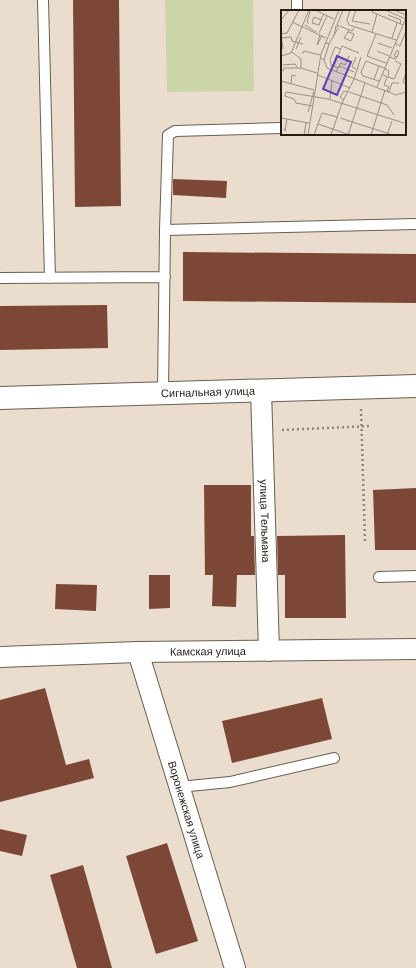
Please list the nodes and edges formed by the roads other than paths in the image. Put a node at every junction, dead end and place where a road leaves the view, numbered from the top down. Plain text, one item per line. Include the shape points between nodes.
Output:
1 (43, 0) edge
2 (281, 128) edge
3 (416, 224) edge
4 (165, 230) junction
5 (165, 277) junction
6 (0, 278) edge
7 (50, 278) junction
8 (416, 386) edge
9 (261, 390) junction
10 (163, 393) junction
11 (0, 398) edge
12 (379, 576) dead end
13 (416, 576) edge
14 (416, 650) edge
15 (269, 651) junction
16 (138, 652) junction
17 (0, 657) edge
18 (334, 758) dead end
19 (179, 787) junction
20 (235, 968) edge

1 - 7 lane
2 - 4 lane via 175,131 168,135
3 - 4 lane
4 - 5 lane
5 - 7 lane
5 - 10 lane
6 - 7 lane
8 - 9 street, Сигнальная улица
9 - 10 street, Сигнальная улица
9 - 15 street, улица Тельмана
10 - 11 street, Сигнальная улица
12 - 13 lane
14 - 15 street, Камская улица
15 - 16 street, Камская улица
16 - 17 street, Камская улица
16 - 19 street, Воронежская улица
18 - 19 lane via 230,782
19 - 20 street, Воронежская улица

